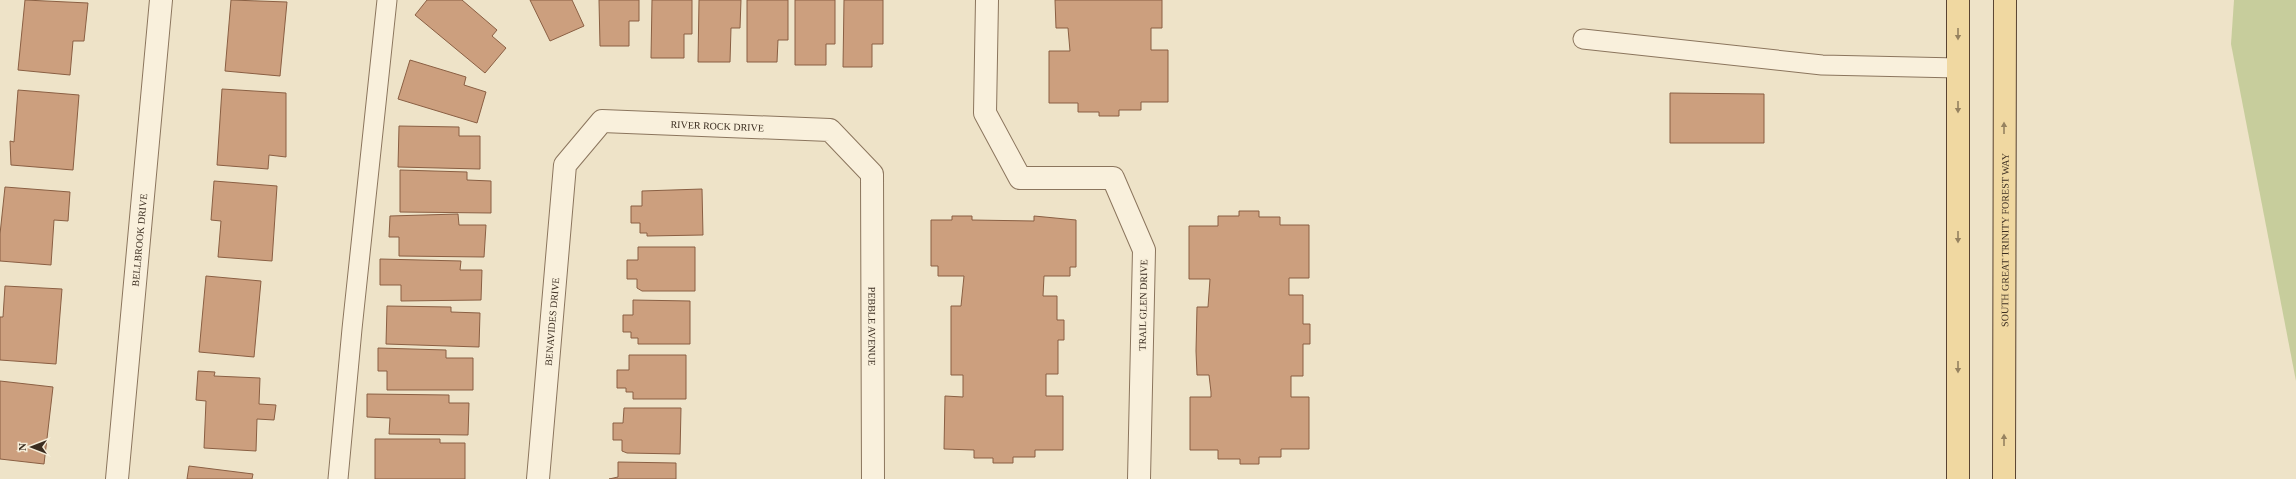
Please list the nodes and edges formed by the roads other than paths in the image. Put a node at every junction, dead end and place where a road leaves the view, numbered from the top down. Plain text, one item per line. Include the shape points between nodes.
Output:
1 (161, 0) edge
2 (387, 0) edge
3 (987, 0) edge
4 (1958, 0) edge
5 (2005, 0) edge
6 (1583, 39) dead end
7 (1958, 68) junction
8 (565, 165) joint
9 (872, 174) joint
10 (117, 479) edge
11 (338, 479) edge
12 (538, 479) edge
13 (873, 479) edge
14 (1139, 479) edge
15 (1958, 479) edge
16 (2004, 479) edge

1 - 10 street, BELLBROOK DRIVE
2 - 11 lane
3 - 14 street, TRAIL GLEN DRIVE via 985,113 1020,178 1114,178 1144,250
4 -> 7 main road
16 -> 5 main road, SOUTH GREAT TRINITY FOREST WAY
6 - 7 lane via 1822,65
7 -> 15 main road
8 - 9 street, RIVER ROCK DRIVE via 602,122 830,130
8 - 12 street, BENAVIDES DRIVE
9 - 13 street, PEBBLE AVENUE

